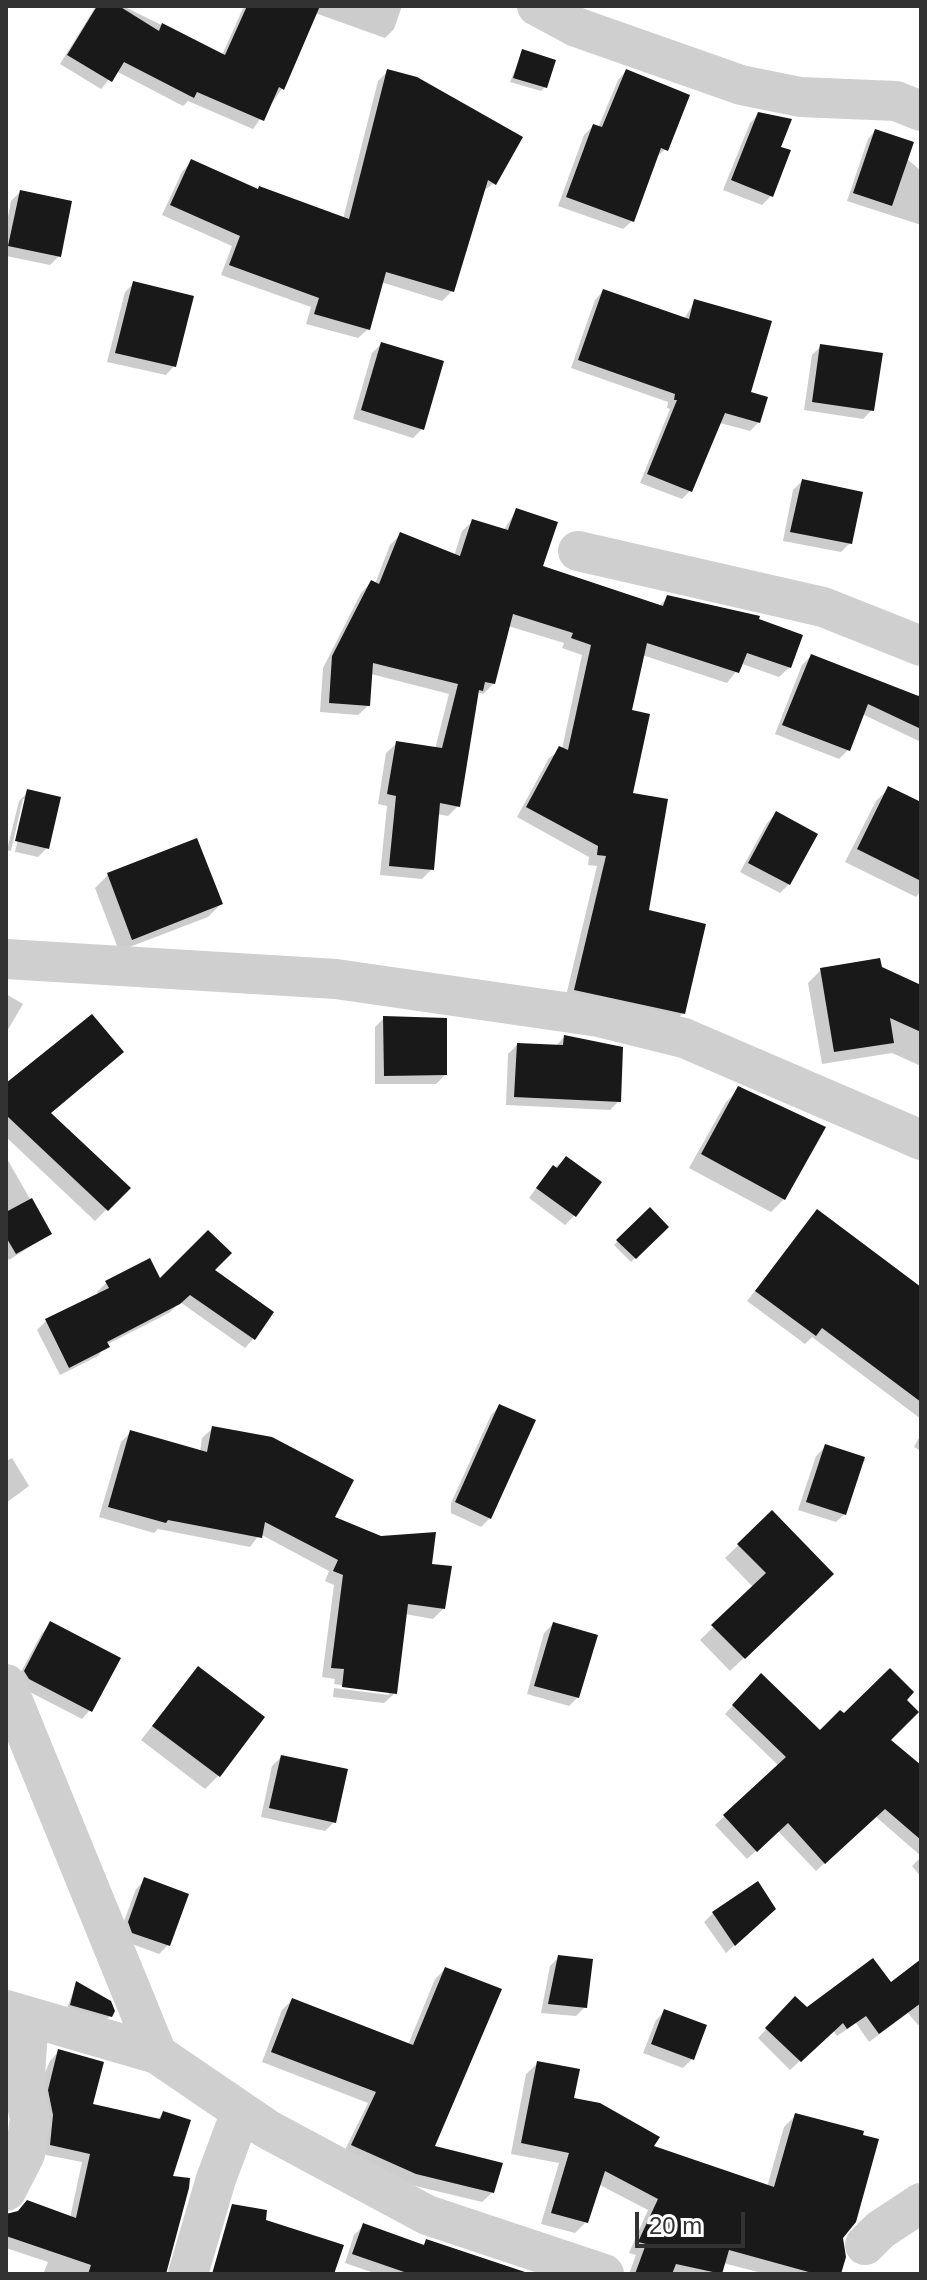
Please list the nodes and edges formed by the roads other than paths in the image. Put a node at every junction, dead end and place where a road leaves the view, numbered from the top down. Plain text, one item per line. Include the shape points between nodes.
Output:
1 (537, 6) edge
2 (921, 111) edge
3 (578, 551) dead end
4 (921, 646) edge
5 (6, 959) edge
6 (921, 1140) edge
7 (6, 1684) edge
8 (18, 2013) edge
9 (157, 2054) junction
10 (241, 2112) junction
11 (6, 2191) edge
12 (921, 2203) edge
13 (865, 2245) dead end
14 (188, 2274) edge
15 (604, 2274) edge

1 - 2 street via 576,27 741,85 800,97 896,101
3 - 4 street via 823,607
5 - 6 street via 336,979 599,1017 684,1038
7 - 9 street
8 - 9 street
8 - 11 street via 30,2119 25,2154
9 - 10 street
10 - 14 street
10 - 15 street via 427,2215
12 - 13 street

